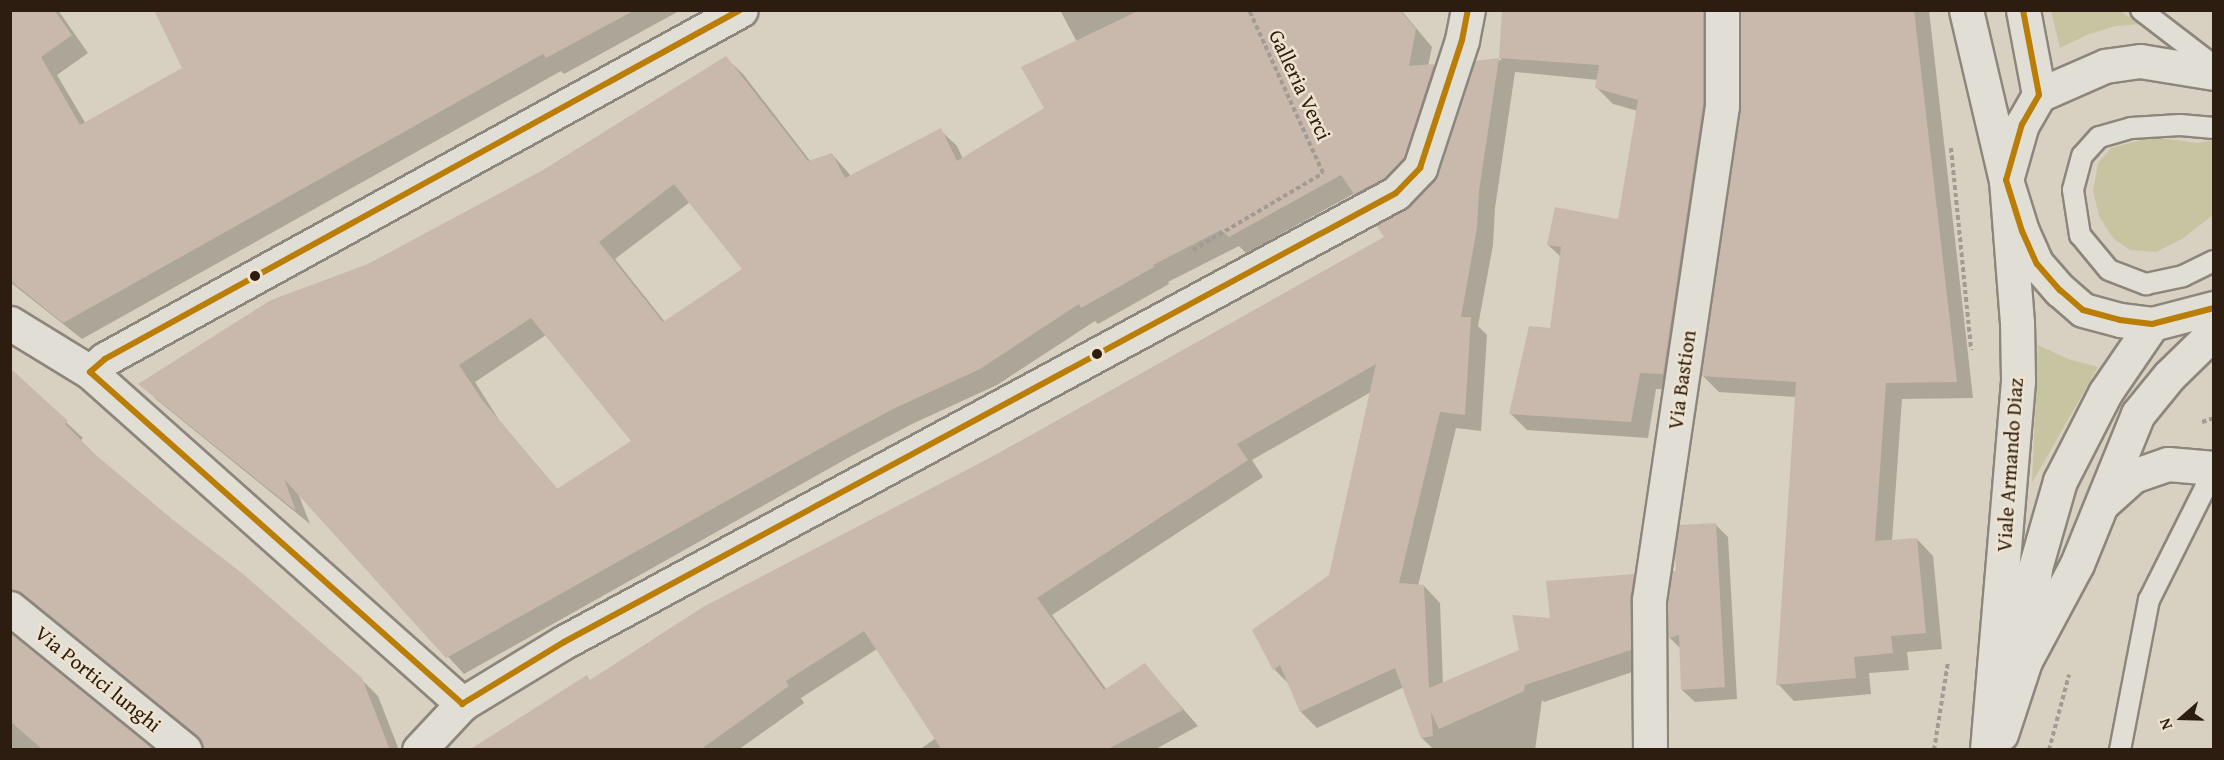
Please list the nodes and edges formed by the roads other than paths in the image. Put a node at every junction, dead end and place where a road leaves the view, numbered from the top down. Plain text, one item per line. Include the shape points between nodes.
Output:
1 (741, 10) edge
2 (1468, 10) edge
3 (1722, 10) edge
4 (1966, 10) edge
5 (2023, 10) edge
6 (2141, 10) edge
7 (2214, 66) edge
8 (2214, 74) edge
9 (2039, 95) junction
10 (2214, 128) edge
11 (2006, 180) junction
12 (2214, 261) edge
13 (2214, 308) edge
14 (10, 323) edge
15 (2152, 324) junction
16 (2214, 332) edge
17 (90, 372) junction
18 (2213, 466) edge
19 (2103, 503) junction
20 (10, 608) edge
21 (2025, 661) junction
22 (462, 704) junction
23 (184, 750) edge
24 (419, 750) edge
25 (1650, 750) edge
26 (1987, 750) edge
27 (1996, 750) edge
28 (2120, 750) edge

1 - 17 street via 105,359
2 - 22 street via 1462,40 1419,168 1396,193 564,642
3 - 25 street, Via Bastion via 1722,106 1649,600
4 - 11 street
5 - 9 street
6 - 7 lane
8 - 9 street via 2140,61 2105,66
9 - 11 street via 2022,124
10 - 12 lane via 2131,128 2099,137 2082,156 2073,190 2080,235 2109,270 2146,284 2183,276
11 - 15 street via 2037,264 2060,290 2083,310
11 - 26 street, Viale Armando Diaz via 2018,381
13 - 15 street
14 - 17 street
15 - 21 street, Viale Armando Diaz via 2105,393 2060,481 2035,568
16 - 19 street, Viale Armando Diaz via 2169,376 2138,414
17 - 22 street
18 - 19 street via 2168,464 2133,476
18 - 28 lane via 2149,600
19 - 21 street, Viale Armando Diaz via 2077,564
20 - 23 street, Via Portici lunghi
21 - 27 street, Viale Armando Diaz
22 - 24 street

